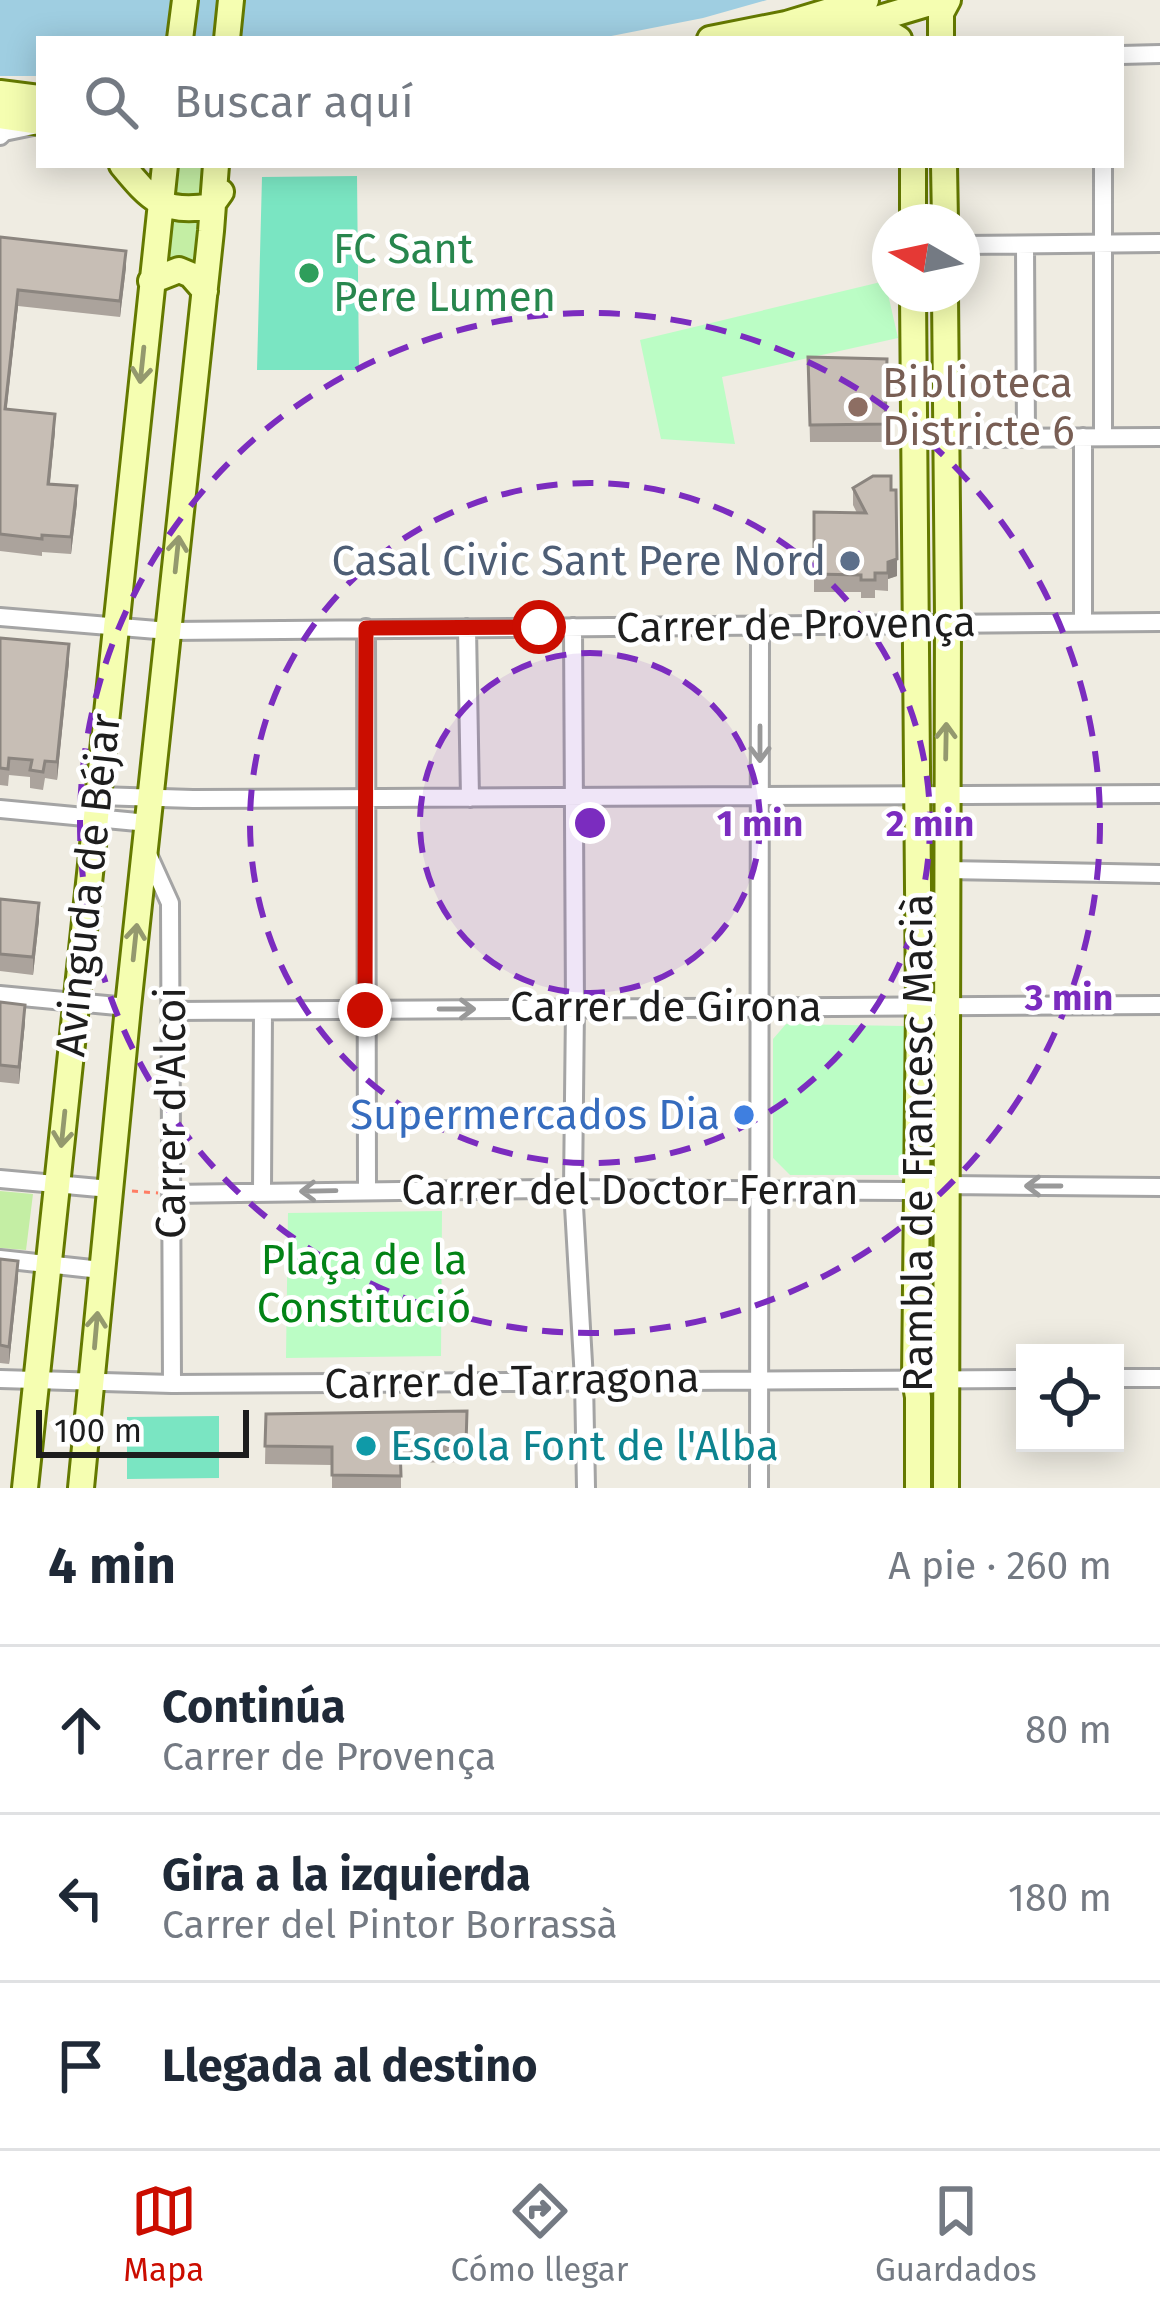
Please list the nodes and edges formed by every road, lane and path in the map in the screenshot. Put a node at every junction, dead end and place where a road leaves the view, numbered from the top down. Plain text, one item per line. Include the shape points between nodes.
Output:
1 (185, 0) edge
2 (231, 0) edge
3 (866, 0) edge
4 (944, 0) edge
5 (917, 5) edge
6 (837, 32) edge
7 (180, 36) edge
8 (227, 36) edge
9 (724, 36) edge
10 (807, 36) edge
11 (894, 36) edge
12 (912, 36) edge
13 (941, 36) edge
14 (1160, 54) edge
15 (1124, 55) edge
16 (0, 93) edge
17 (36, 98) edge
18 (36, 109) edge
19 (2, 120) edge
20 (36, 124) edge
21 (125, 168) edge
22 (164, 168) edge
23 (914, 168) edge
24 (944, 168) edge
25 (1103, 168) edge
26 (219, 191) edge
27 (154, 200) junction
28 (913, 204) edge
29 (945, 204) edge
30 (1160, 243) edge
31 (1025, 244) junction
32 (1103, 244) junction
33 (980, 245) edge
34 (151, 281) junction
35 (205, 291) junction
36 (913, 312) edge
37 (945, 312) edge
38 (1160, 436) edge
39 (1026, 437) junction
40 (1083, 437) junction
41 (1103, 437) junction
42 (947, 438) junction
43 (0, 616) edge
44 (1083, 622) junction
45 (1160, 622) edge
46 (915, 623) junction
47 (947, 623) junction
48 (573, 627) junction
49 (760, 627) junction
50 (114, 628) junction
51 (366, 628) junction
52 (467, 628) junction
53 (169, 632) junction
54 (1160, 794) edge
55 (945, 795) junction
56 (760, 796) junction
57 (916, 796) junction
58 (364, 797) junction
59 (470, 798) junction
60 (572, 798) junction
61 (97, 807) junction
62 (0, 808) edge
63 (148, 823) junction
64 (946, 870) junction
65 (1160, 874) edge
66 (0, 994) edge
67 (75, 1002) junction
68 (947, 1005) junction
69 (1160, 1005) edge
70 (919, 1006) junction
71 (128, 1007) junction
72 (759, 1007) junction
73 (575, 1008) junction
74 (365, 1010) junction
75 (263, 1011) junction
76 (172, 1012) junction
77 (0, 1179) edge
78 (57, 1184) junction
79 (947, 1185) junction
80 (1160, 1186) edge
81 (917, 1187) junction
82 (110, 1189) junction
83 (573, 1189) junction
84 (367, 1190) junction
85 (758, 1190) junction
86 (262, 1192) junction
87 (172, 1194) junction
88 (0, 1259) edge
89 (49, 1264) junction
90 (101, 1270) junction
91 (37, 1378) junction
92 (1124, 1378) edge
93 (1160, 1378) edge
94 (0, 1379) edge
95 (759, 1379) junction
96 (1016, 1379) edge
97 (584, 1380) junction
98 (915, 1380) junction
99 (947, 1380) junction
100 (91, 1382) junction
101 (172, 1384) junction
102 (25, 1488) edge
103 (81, 1488) edge
104 (586, 1488) edge
105 (759, 1488) edge
106 (918, 1488) edge
107 (946, 1488) edge

1 - 7 main road
2 - 8 main road
3 - 9 main road
4 - 5 main road
4 - 13 main road
5 - 6 main road
5 - 12 main road
6 - 10 main road
6 - 11 main road
14 - 15 street
16 - 17 main road
18 - 19 street via 10,108
19 - 20 main road
21 - 27 main road
22 - 27 main road
23 - 28 main road
24 - 29 main road
25 - 32 street
26 - 27 main road via 191,210
26 - 35 main road, Avinguda de Béjar
27 - 34 main road, Avinguda de Béjar
30 - 32 street
31 - 32 street
31 - 33 street
31 - 39 street
32 - 41 street
34 - 35 main road via 179,270
34 -> 50 main road, Avinguda de Béjar
53 -> 35 main road, Avinguda de Béjar
36 - 46 main road, Rambla de Francesc Macià
37 - 42 main road, Rambla de Francesc Macià
38 - 41 street
39 - 40 street
39 - 42 street
40 - 41 street
40 - 44 street
42 - 47 main road, Rambla de Francesc Macià
43 - 50 street, Carrer de Provença
44 - 45 street, Carrer de Provença
44 - 47 street, Carrer de Provença
46 - 47 street, Carrer de Provença
46 - 49 street, Carrer de Provença
46 - 57 main road, Rambla de Francesc Macià
55 -> 47 main road, Rambla de Francesc Macià
48 - 49 street, Carrer de Provença
48 - 52 street, Carrer de Provença
48 - 60 street
49 -> 56 street
50 - 53 street, Carrer de Provença
50 - 61 main road, Avinguda de Béjar
51 - 52 street, Carrer de Provença
51 - 53 street, Carrer de Provença
51 - 58 street
52 - 59 street
53 - 63 main road, Avinguda de Béjar
54 - 55 street
55 - 57 street
55 - 64 main road, Rambla de Francesc Macià
56 - 57 street
56 - 60 street
56 - 72 street
57 - 70 main road, Rambla de Francesc Macià
58 - 59 street
58 - 63 street
58 - 74 street
59 - 60 street
60 - 73 street
61 - 62 street
61 - 63 street
61 - 67 main road, Avinguda de Béjar
71 -> 63 main road, Avinguda de Béjar
63 - 76 street, Carrer d'Alcoi via 170,903
64 - 65 street
64 - 68 main road, Rambla de Francesc Macià
66 - 67 street
67 - 71 street
67 -> 78 main road, Avinguda de Béjar
68 - 69 street, Carrer de Girona
68 - 70 street, Carrer de Girona
68 - 79 main road, Rambla de Francesc Macià
70 - 72 street, Carrer de Girona
70 - 81 main road, Rambla de Francesc Macià
71 - 82 main road, Avinguda de Béjar
72 - 73 street, Carrer de Girona
72 - 85 street
74 -> 73 street, Carrer de Girona
73 - 83 street
74 - 75 street, Carrer de Girona
74 - 84 street
75 - 76 street, Carrer de Girona
75 - 86 street
76 - 87 street, Carrer d'Alcoi
77 - 78 street
78 - 82 street
78 - 89 main road, Avinguda de Béjar
80 -> 79 street, Carrer del Doctor Ferran
79 - 81 street, Carrer del Doctor Ferran
79 - 99 main road, Rambla de Francesc Macià
81 - 85 street, Carrer del Doctor Ferran
81 - 98 main road, Rambla de Francesc Macià
82 - 87 path
82 - 90 main road, Avinguda de Béjar
83 - 84 street, Carrer del Doctor Ferran
83 - 85 street, Carrer del Doctor Ferran
83 - 97 street
84 -> 86 street, Carrer del Doctor Ferran
85 - 95 street
86 - 87 street, Carrer del Doctor Ferran
87 - 101 street, Carrer d'Alcoi
88 - 89 street
89 - 90 street
89 - 91 main road, Avinguda de Béjar
100 -> 90 main road, Avinguda de Béjar
91 - 94 street, Carrer de Tarragona
91 - 100 street, Carrer de Tarragona
91 - 102 main road, Avinguda de Béjar
92 - 93 street
95 - 97 street, Carrer de Tarragona
95 - 98 street, Carrer de Tarragona
95 - 105 street
96 - 99 street, Carrer de Tarragona
97 - 101 street, Carrer de Tarragona
97 - 104 street
98 - 99 street, Carrer de Tarragona
98 - 106 main road, Rambla de Francesc Macià
99 - 107 main road, Rambla de Francesc Macià
100 - 101 street, Carrer de Tarragona
100 - 103 main road, Avinguda de Béjar

